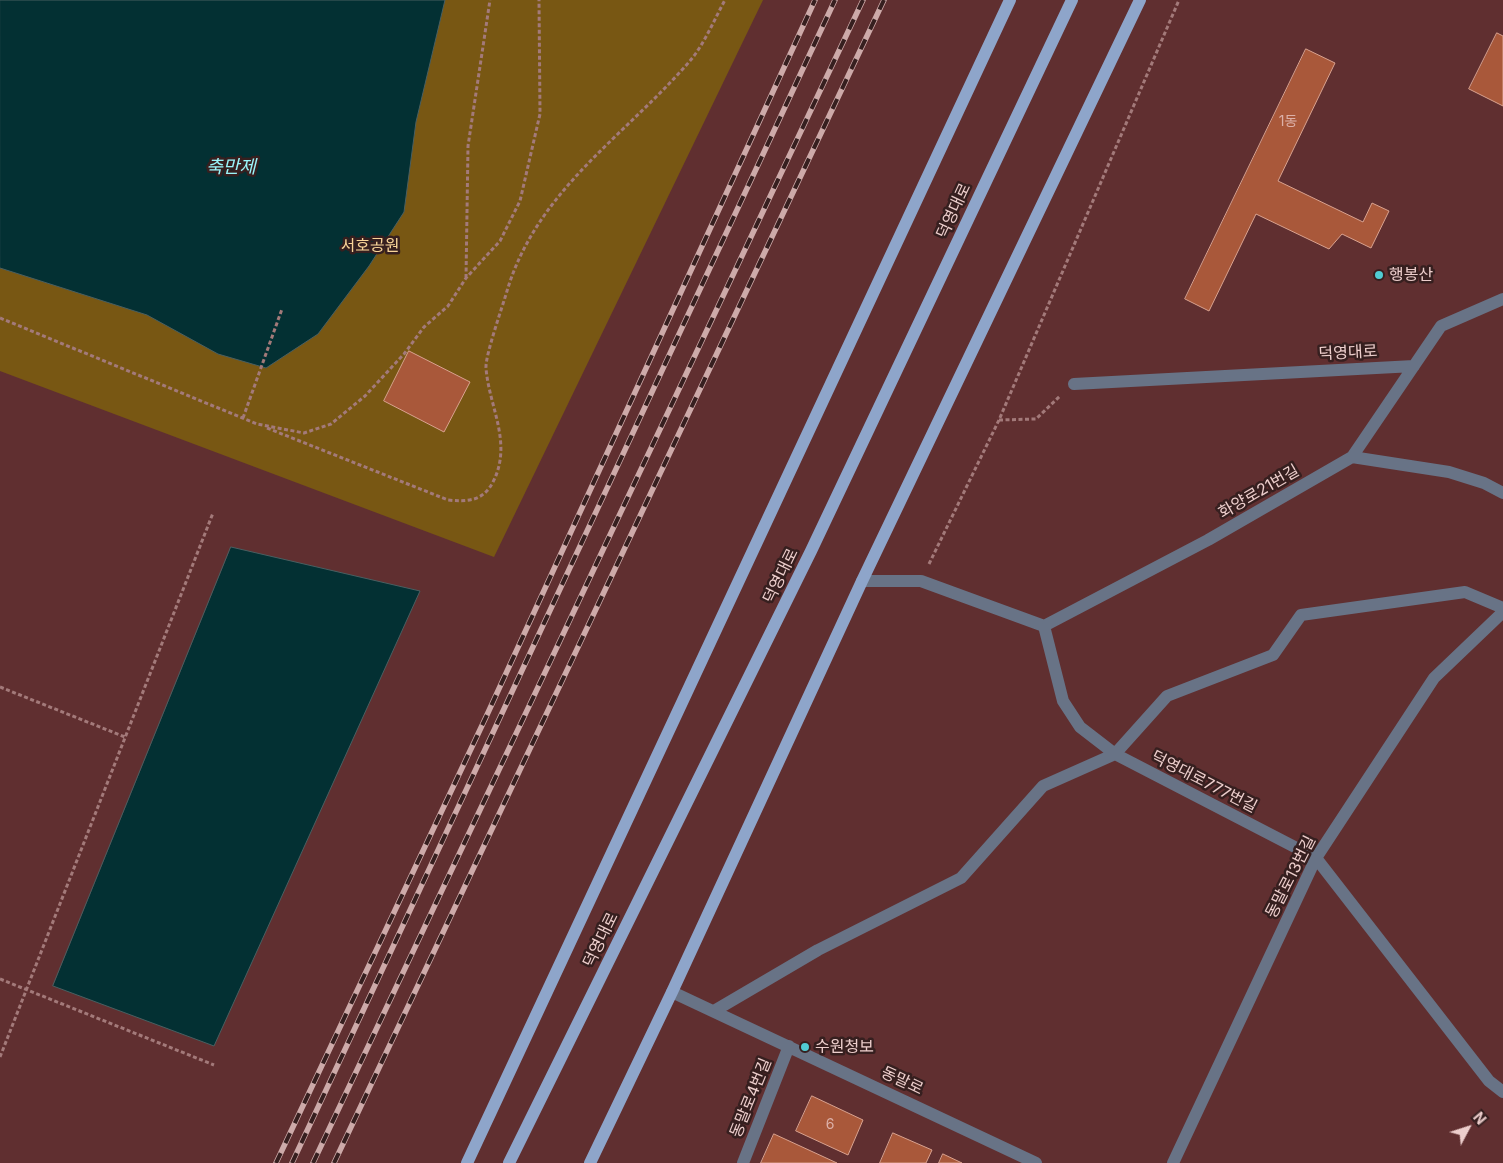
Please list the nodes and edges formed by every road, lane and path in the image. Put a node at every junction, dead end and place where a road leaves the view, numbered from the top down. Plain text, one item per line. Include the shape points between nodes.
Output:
1 (490, 0) edge
2 (539, 0) edge
3 (726, 0) edge
4 (1010, 0) edge
5 (1072, 0) edge
6 (1140, 0) edge
7 (1179, 0) edge
8 (466, 278) junction
9 (1503, 299) edge
10 (282, 309) dead end
11 (0, 318) edge
12 (1414, 366) junction
13 (1074, 384) joint
14 (243, 418) junction
15 (999, 420) junction
16 (257, 424) junction
17 (1352, 457) junction
18 (1503, 493) edge
19 (212, 513) dead end
20 (862, 581) junction
21 (920, 581) junction
22 (1503, 608) edge
23 (1503, 612) edge
24 (1044, 626) junction
25 (0, 688) edge
26 (125, 737) junction
27 (1115, 754) junction
28 (1316, 858) junction
29 (0, 980) edge
30 (26, 990) junction
31 (672, 992) junction
32 (714, 1011) junction
33 (790, 1046) junction
34 (0, 1057) edge
35 (214, 1065) dead end
36 (1503, 1092) edge
37 (467, 1163) edge
38 (509, 1163) edge
39 (590, 1163) edge
40 (742, 1163) edge
41 (1036, 1163) edge
42 (1173, 1163) edge

1 - 8 path via 468,146
2 - 8 path via 540,114 520,201 500,241
3 - 16 path via 690,61 556,196 512,276 485,366 502,443 499,469 483,496 468,501 448,500
4 - 37 main road, 덕영대로
5 - 38 main road, 덕영대로 via 811,551
6 - 20 main road
7 - 15 path
8 - 16 path via 448,306 424,327 404,354 342,417 304,433
9 - 12 street via 1440,326
10 - 14 path
11 - 14 path
12 - 13 street, 덕영대로
12 - 17 street
13 - 15 path via 1036,419
14 - 16 path
15 - 21 path
17 - 18 street via 1449,472
17 - 24 street, 화양로21번길 via 1208,540
19 - 26 path
20 - 21 street
20 - 31 main road
21 - 24 street
22 - 27 street via 1465,592 1301,615 1273,655 1167,696
23 - 28 street, 동말로13번길 via 1434,678
24 - 27 street, 덕영대로777번길 via 1063,701 1080,727
25 - 26 path
26 - 30 path
27 - 28 street, 덕영대로777번길
27 - 32 street via 1043,786 961,878 818,950
28 - 36 street, 덕영대로777번길 via 1490,1081
28 - 42 street, 동말로13번길
29 - 30 path
30 - 34 path
30 - 35 path
31 - 32 street, 동말로
31 - 39 main road
32 - 33 street, 동말로
33 - 40 street, 동말로4번길
33 - 41 street, 동말로

